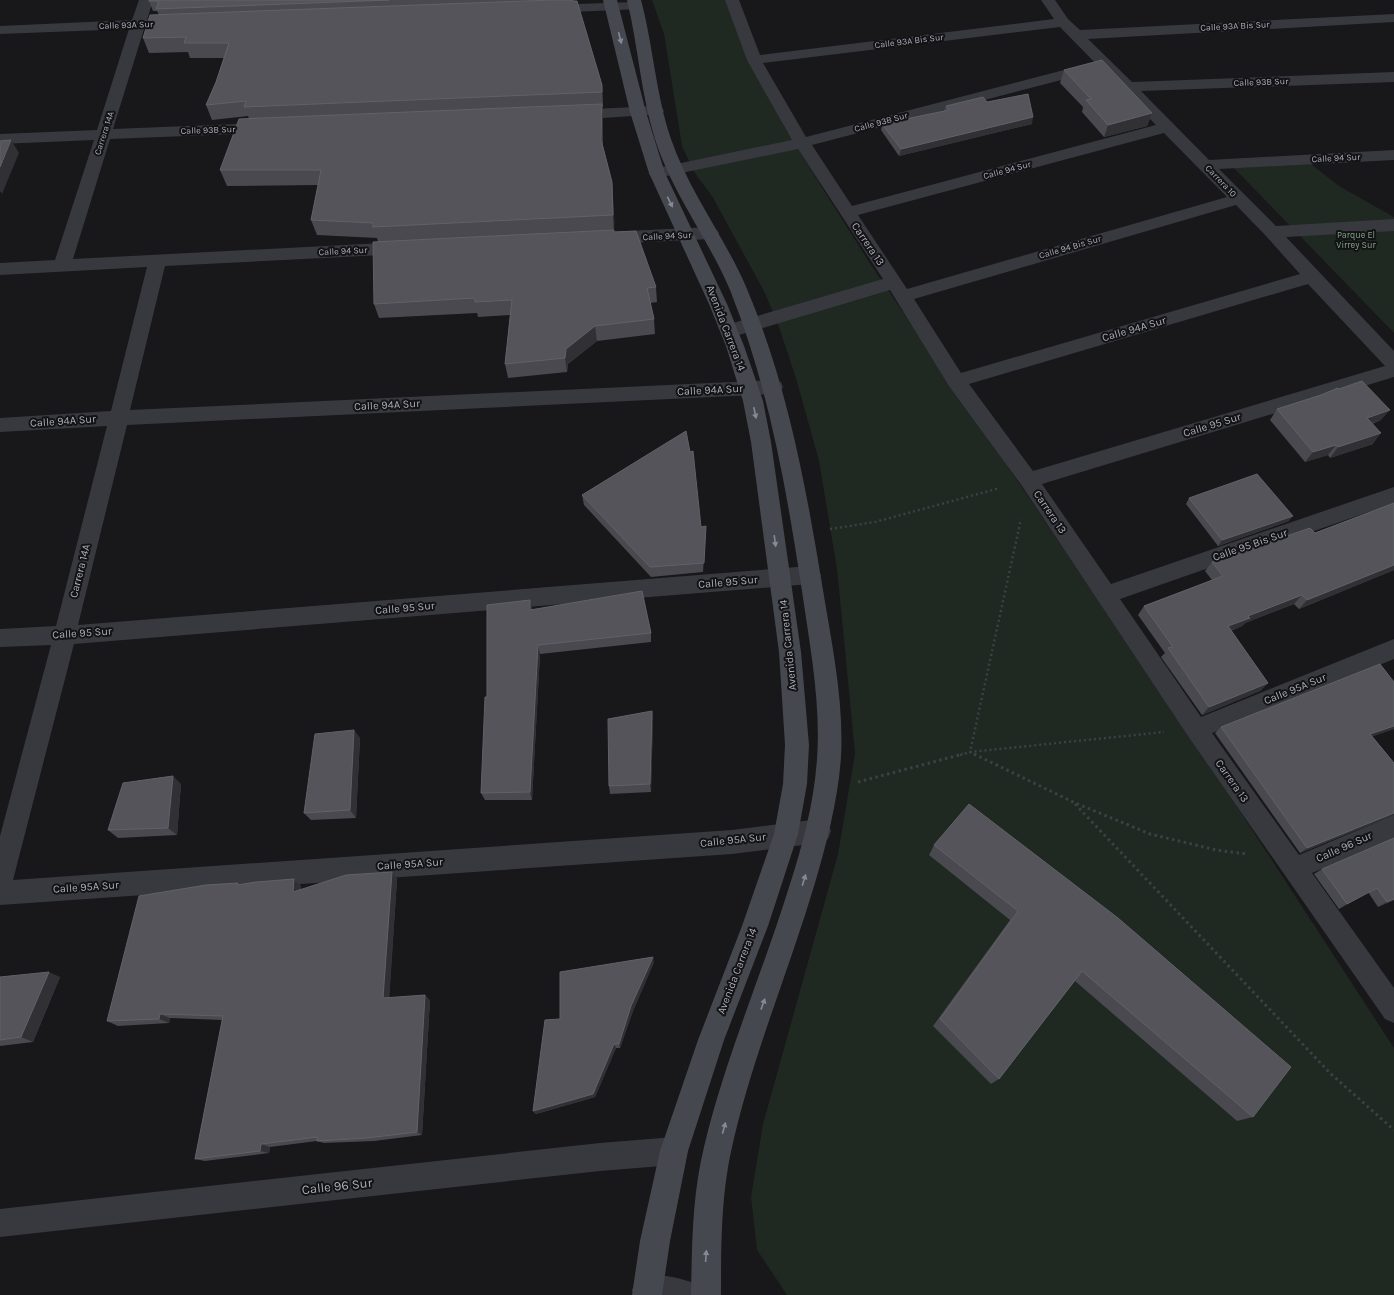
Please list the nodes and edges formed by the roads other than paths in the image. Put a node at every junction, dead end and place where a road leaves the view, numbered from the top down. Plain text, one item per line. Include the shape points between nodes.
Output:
1 (146, 0) edge
2 (732, 0) edge
3 (1048, 0) edge
4 (611, 3) edge
5 (634, 3) edge
6 (536, 9) edge
7 (1394, 18) edge
8 (194, 22) edge
9 (1063, 22) junction
10 (139, 24) junction
11 (0, 30) edge
12 (1075, 35) junction
13 (754, 60) junction
14 (1104, 64) junction
15 (1394, 77) edge
16 (1127, 87) junction
17 (647, 112) junction
18 (561, 115) edge
19 (277, 127) edge
20 (1167, 127) junction
21 (104, 134) junction
22 (0, 139) edge
23 (802, 143) junction
24 (1394, 155) edge
25 (1205, 165) junction
26 (666, 171) junction
27 (1238, 199) junction
28 (847, 213) junction
29 (1394, 225) edge
30 (1272, 232) junction
31 (710, 233) junction
32 (686, 234) junction
33 (589, 239) edge
34 (421, 247) edge
35 (158, 260) junction
36 (62, 266) junction
37 (0, 269) edge
38 (1312, 277) junction
39 (898, 289) junction
40 (752, 324) junction
41 (729, 331) junction
42 (1394, 363) edge
43 (1394, 370) edge
44 (956, 381) junction
45 (774, 387) junction
46 (749, 389) junction
47 (118, 418) junction
48 (0, 425) edge
49 (1029, 480) junction
50 (1394, 495) edge
51 (810, 575) junction
52 (780, 578) junction
53 (1105, 595) junction
54 (65, 635) junction
55 (0, 638) edge
56 (1394, 649) edge
57 (1196, 729) junction
58 (1394, 826) edge
59 (819, 831) junction
60 (786, 834) junction
61 (1294, 869) junction
62 (0, 882) edge
63 (0, 893) edge
64 (1394, 1010) edge
65 (674, 1151) junction
66 (0, 1223) edge
67 (647, 1292) edge
68 (685, 1295) edge
69 (706, 1295) edge

1 - 10 street, Carrera 14A
2 - 13 street, Carrera 13
3 - 9 street, Carrera 10
4 - 5 street
4 - 6 street
4 -> 17 main road, Avenida Carrera 14
5 - 17 main road, Avenida Carrera 14
7 - 12 street, Calle 93A Bis Sur
8 - 10 street, Calle 93A Sur
9 - 12 street, Carrera 10
9 - 13 street, Calle 93A Bis Sur
10 - 11 street, Calle 93A Sur
10 - 21 street, Carrera 14A
12 - 14 street, Carrera 10
13 - 23 street, Carrera 13
14 - 16 street, Carrera 10
14 - 23 street, Calle 93B Sur
15 - 16 street, Calle 93B Sur
16 - 20 street, Carrera 10
17 - 18 street
17 - 26 main road, Avenida Carrera 14
19 - 21 street, Calle 93B Sur
20 - 25 street, Carrera 10
20 - 28 street, Calle 94 Sur
21 - 22 street, Calle 93B Sur
21 - 36 street, Carrera 14A
23 - 26 street, Calle 93B Sur
23 - 28 street, Carrera 13
24 - 25 street, Calle 94 Sur
25 - 27 street, Carrera 10
26 - 31 main road, Avenida Carrera 14
26 -> 32 main road, Avenida Carrera 14
27 - 30 street, Carrera 10
27 - 39 street, Calle 94 Bis Sur
28 - 39 street, Carrera 13
29 - 30 street
30 - 38 street, Carrera 10
31 - 32 street, Calle 94 Sur
31 - 40 main road, Avenida Carrera 14
32 - 33 street, Calle 94 Sur
32 - 41 main road, Avenida Carrera 14
34 - 35 street, Calle 94 Sur
35 - 36 street, Calle 94 Sur
35 - 47 street, Carrera 14A
36 - 37 street, Calle 94 Sur
38 - 42 street, Carrera 10
38 - 44 street, Calle 94A Sur
39 - 40 street, Calle 94 Bis Sur
39 - 44 street, Carrera 13
40 - 41 street, Calle 94 Bis Sur
40 - 45 main road, Avenida Carrera 14
41 - 46 main road, Avenida Carrera 14
43 - 49 street, Calle 95 Sur
44 - 49 street, Carrera 13
45 - 46 street, Calle 94A Sur
45 - 51 main road, Avenida Carrera 14
46 - 47 street, Calle 94A Sur
46 -> 52 main road, Avenida Carrera 14 via 762,442
47 - 48 street, Calle 94A Sur
47 - 54 street, Carrera 14A
49 - 53 street, Carrera 13
50 - 53 street, Calle 95 Bis Sur
51 - 52 street, Calle 95 Sur
51 - 59 main road, Avenida Carrera 14 via 829,712 828,758
52 - 54 street, Calle 95 Sur
52 - 60 main road, Avenida Carrera 14 via 790,652 797,744 795,784
53 - 57 street, Carrera 13
54 - 55 street, Calle 95 Sur
54 - 62 street, Carrera 14A
56 - 57 street, Calle 95A Sur
57 - 61 street, Carrera 13
58 - 61 street, Calle 96 Sur
59 - 60 street, Calle 95A Sur
69 -> 59 main road, Avenida Carrera 14 via 706,1260 718,1150 747,1050 785,942
60 - 63 street, Calle 95A Sur via 732,842
60 - 65 main road, Avenida Carrera 14 via 755,926 708,1048
61 - 64 street, Carrera 13
65 - 66 street, Calle 96 Sur
65 - 67 main road, Avenida Carrera 14 via 662,1203
67 - 68 street via 667,1290

